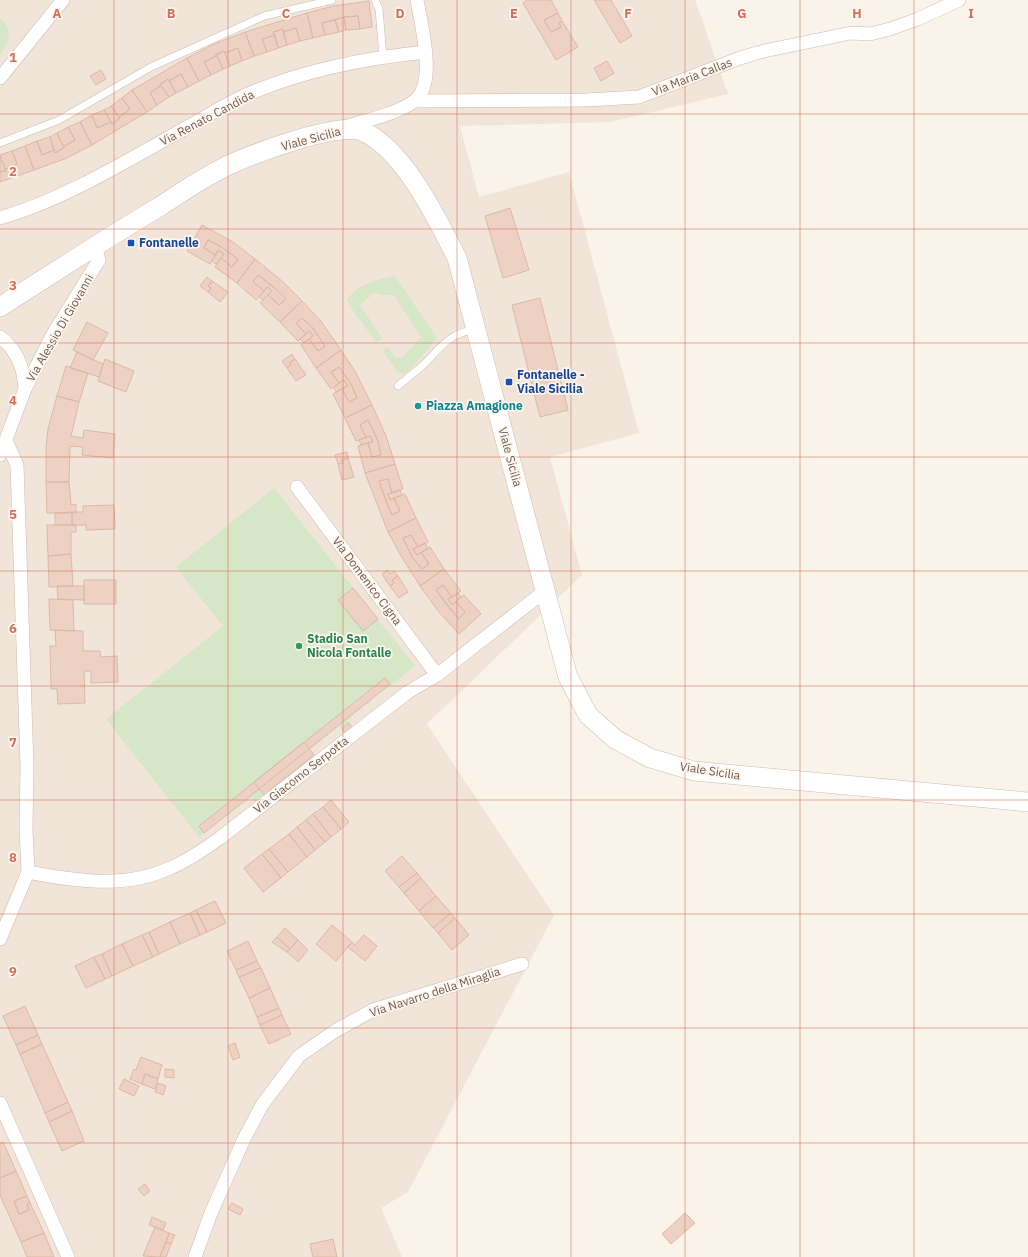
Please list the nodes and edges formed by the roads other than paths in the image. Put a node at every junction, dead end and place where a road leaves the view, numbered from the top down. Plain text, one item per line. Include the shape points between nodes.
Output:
1 (63, 0) edge
2 (332, 0) edge
3 (374, 0) edge
4 (417, 0) edge
5 (959, 0) edge
6 (426, 52) junction
7 (383, 57) junction
8 (0, 78) edge
9 (415, 101) junction
10 (337, 129) junction
11 (0, 143) edge
12 (0, 218) edge
13 (95, 246) junction
14 (0, 307) edge
15 (477, 329) junction
16 (0, 337) edge
17 (398, 386) dead end
18 (25, 389) junction
19 (6, 441) junction
20 (0, 455) edge
21 (297, 487) dead end
22 (545, 590) junction
23 (437, 675) junction
24 (1028, 802) edge
25 (28, 872) junction
26 (0, 940) edge
27 (522, 964) dead end
28 (0, 1103) edge
29 (68, 1257) edge
30 (195, 1257) edge

1 - 8 street
2 - 11 lane via 264,16 151,67 59,120
3 - 7 lane via 379,9
4 - 6 street
5 - 9 street, Via Maria Callas via 890,29 870,34 844,34 740,58 639,97 586,100
6 - 7 street, Via Renato Candida
6 - 9 street via 427,77 423,90
7 - 12 street, Via Renato Candida via 292,78 246,95 99,175
9 - 10 street via 396,110
10 - 13 street, Viale Sicilia via 298,139 221,168
10 - 15 street, Viale Sicilia via 361,130 382,142 407,172 432,209 457,258
13 - 14 street, Viale Sicilia
13 - 18 street, Via Alessio Di Giovanni via 99,260 54,334
15 - 17 lane via 462,331 448,339
15 - 22 street, Viale Sicilia
16 - 18 street via 9,344 19,360
18 - 19 street, Via Alessio Di Giovanni
19 - 20 street, Via Alessio Di Giovanni
19 - 25 street via 18,465
21 - 23 street, Via Domenico Cigna
22 - 23 street, Via Giacomo Serpotta
22 - 24 street, Viale Sicilia via 568,677 588,715 615,739 650,758 694,771
23 - 25 street, Via Giacomo Serpotta via 408,692 220,838 170,869 125,881 70,880
25 - 26 street
27 - 30 street, Via Navarro della Miraglia via 373,1010 335,1031 299,1056 262,1104 210,1213
28 - 29 street

